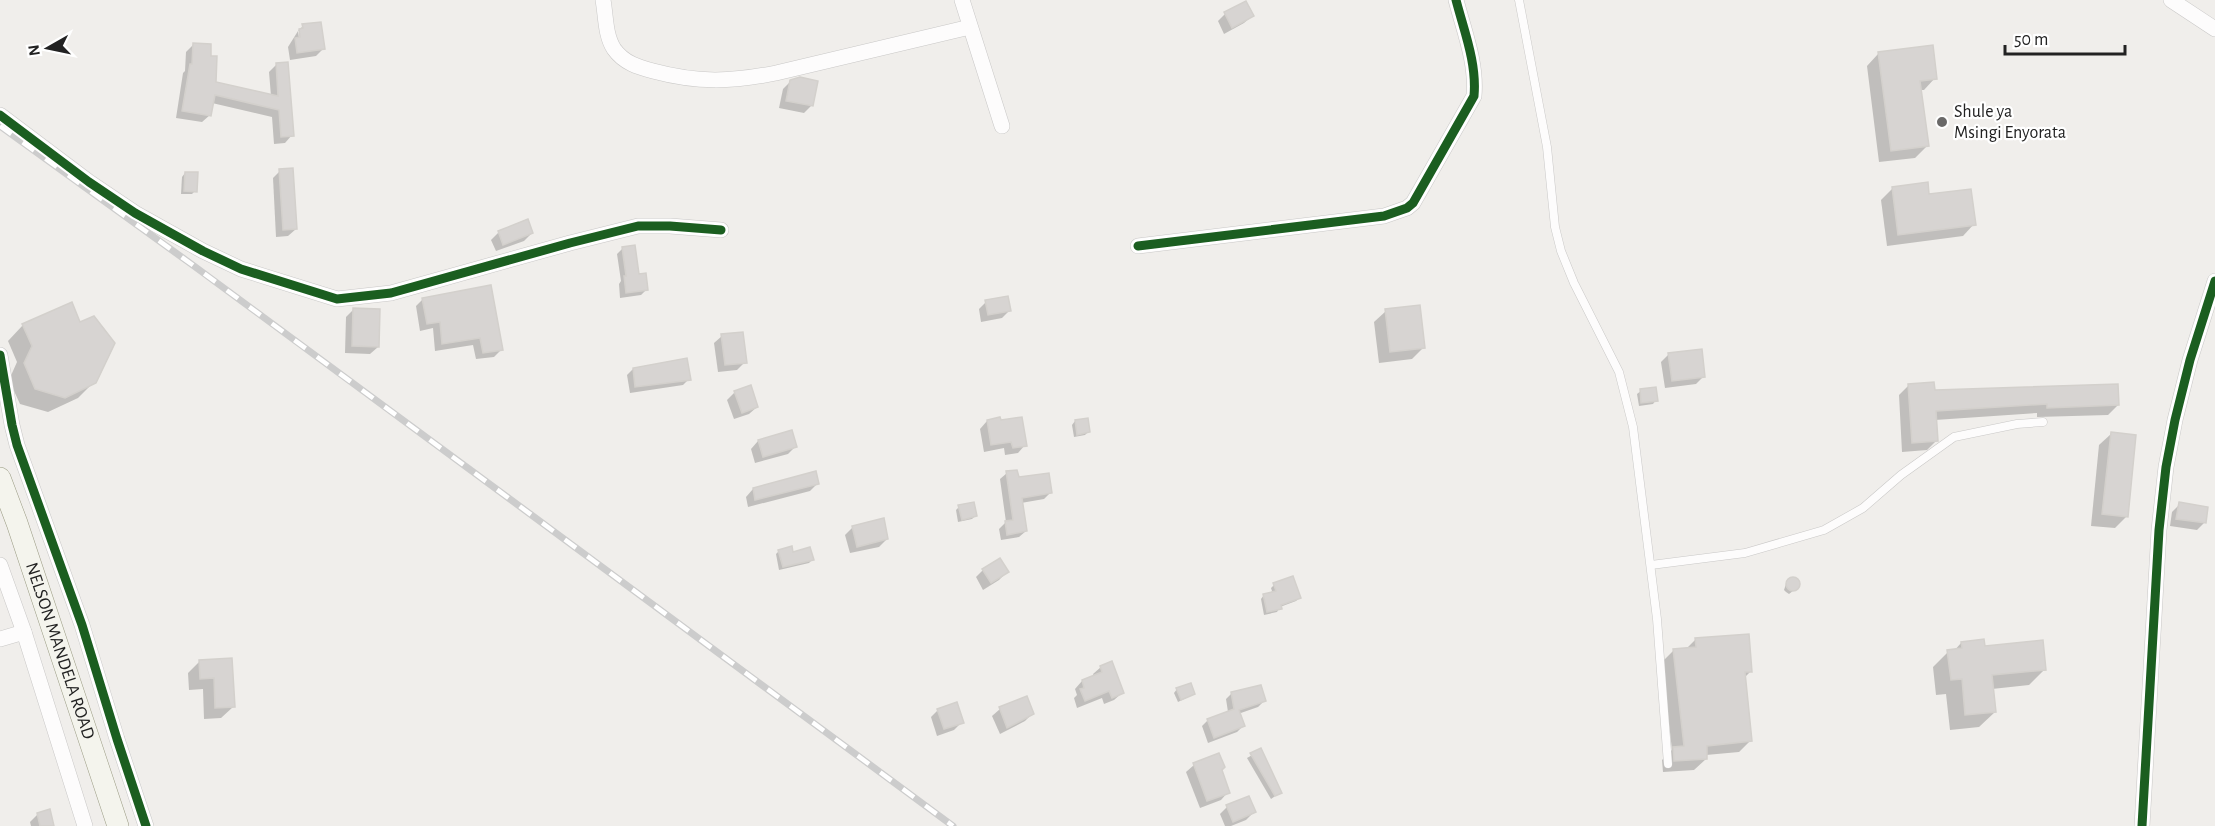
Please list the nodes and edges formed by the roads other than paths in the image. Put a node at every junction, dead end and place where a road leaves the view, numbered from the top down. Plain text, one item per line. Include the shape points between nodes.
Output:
1 (603, 0) edge
2 (962, 0) edge
3 (1456, 0) edge
4 (1519, 0) edge
5 (2171, 0) edge
6 (970, 27) junction
7 (2215, 29) edge
8 (0, 115) edge
9 (1002, 126) dead end
10 (721, 230) dead end
11 (1138, 246) dead end
12 (2215, 281) edge
13 (0, 355) edge
14 (2043, 422) dead end
15 (0, 478) edge
16 (0, 565) edge
17 (1651, 565) junction
18 (24, 632) junction
19 (0, 639) edge
20 (1668, 764) dead end
21 (85, 826) edge
22 (118, 826) edge
23 (146, 826) edge
24 (2142, 826) edge

1 - 6 street via 610,40 623,58 632,65 706,81 776,73
2 - 6 street
3 - 11 street via 1471,55 1474,96 1407,208 1384,216
4 - 17 lane via 1546,139 1555,226 1574,283 1610,352 1625,391
5 - 7 street
6 - 9 street
8 - 10 street via 135,213 203,252 262,277 337,299 391,293 632,227 670,225
12 - 24 street via 2185,380 2165,477
13 - 23 street via 17,444 82,625
14 - 17 lane via 1954,437 1863,508 1824,530 1745,553
15 - 22 main road, NELSON MANDELA ROAD
16 - 18 street
17 - 20 lane
18 - 19 street
18 - 21 street

